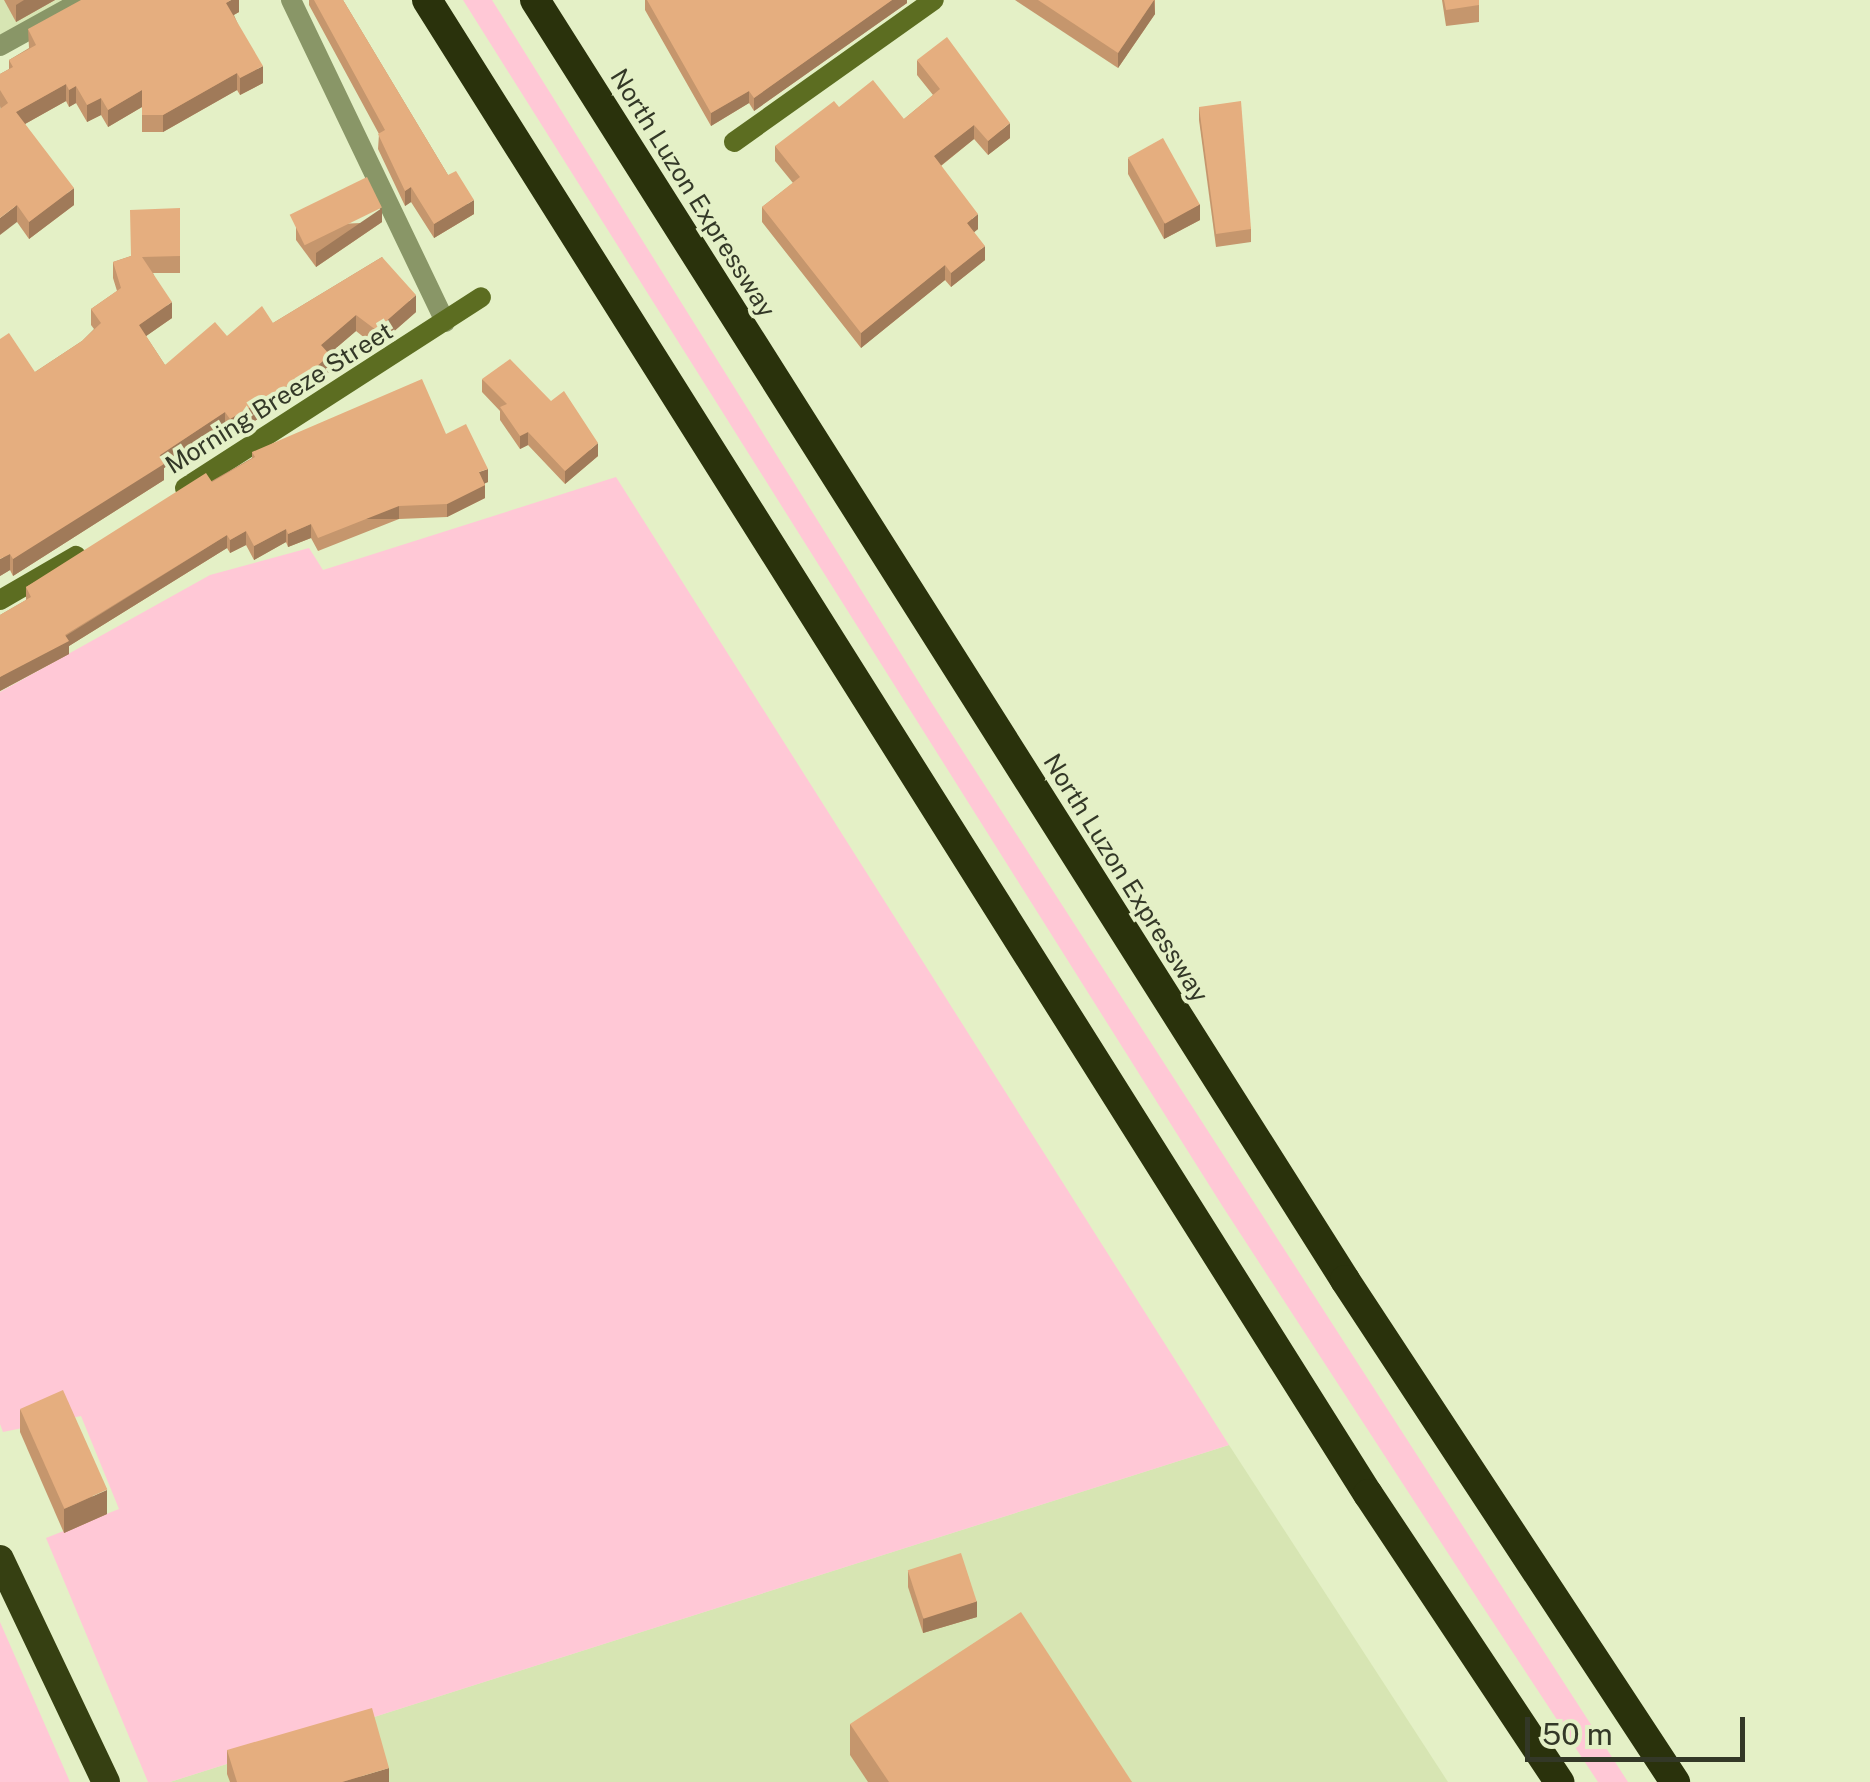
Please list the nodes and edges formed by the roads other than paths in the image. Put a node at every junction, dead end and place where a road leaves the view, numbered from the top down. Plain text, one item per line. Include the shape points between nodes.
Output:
1 (83, 0) edge
2 (292, 0) edge
3 (427, 0) edge
4 (535, 0) edge
5 (934, 0) edge
6 (0, 46) edge
7 (734, 142) dead end
8 (482, 298) dead end
9 (445, 322) junction
10 (157, 505) edge
11 (91, 546) edge
12 (0, 600) edge
13 (0, 1559) edge
14 (106, 1782) edge
15 (1560, 1782) edge
16 (1675, 1782) edge

1 - 6 street
2 - 9 street
3 - 15 highway via 1368,1494
4 - 16 highway, North Luzon Expressway via 1334,1263
5 - 7 main road
8 - 9 main road, Morning Breeze Street
9 - 10 main road, Morning Breeze Street
11 - 12 main road
13 - 14 highway

